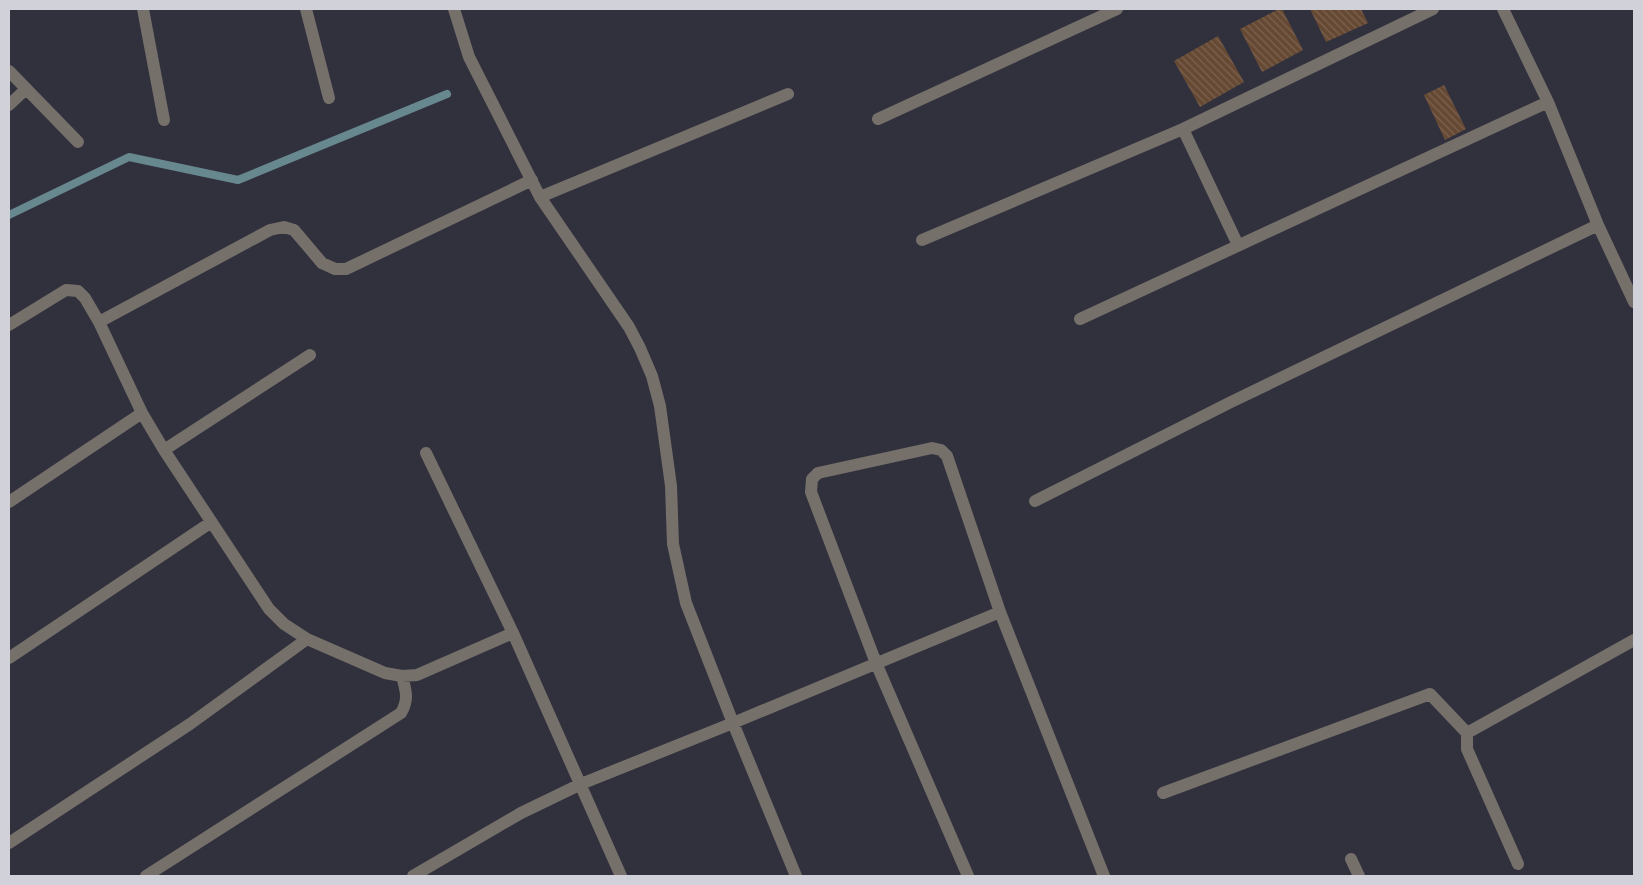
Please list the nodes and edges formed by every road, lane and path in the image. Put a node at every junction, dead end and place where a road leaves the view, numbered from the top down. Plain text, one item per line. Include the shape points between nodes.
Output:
1 (143, 9) edge
2 (306, 9) edge
3 (454, 9) edge
4 (1117, 9) edge
5 (1433, 9) edge
6 (1503, 9) edge
7 (9, 71) edge
8 (26, 89) junction
9 (788, 94) dead end
10 (329, 98) dead end
11 (1548, 102) junction
12 (9, 105) edge
13 (878, 119) dead end
14 (164, 120) dead end
15 (1183, 129) junction
16 (78, 142) dead end
17 (532, 180) junction
18 (540, 197) junction
19 (1598, 225) junction
20 (922, 240) dead end
21 (1238, 245) junction
22 (1634, 302) edge
23 (1080, 319) dead end
24 (99, 322) junction
25 (9, 325) edge
26 (310, 355) dead end
27 (142, 413) junction
28 (164, 450) junction
29 (426, 453) dead end
30 (1035, 501) dead end
31 (9, 502) edge
32 (210, 523) junction
33 (1000, 612) junction
34 (512, 634) junction
35 (307, 640) junction
36 (1634, 640) edge
37 (9, 658) edge
38 (876, 664) junction
39 (402, 676) junction
40 (733, 723) junction
41 (1467, 733) junction
42 (581, 784) junction
43 (1162, 793) dead end
44 (9, 843) edge
45 (1351, 859) dead end
46 (1518, 864) dead end
47 (428, 873) edge
48 (146, 876) edge
49 (414, 876) edge
50 (621, 876) edge
51 (796, 876) edge
52 (968, 876) edge
53 (1104, 876) edge
54 (1359, 876) edge

1 - 14 street
2 - 10 street
3 - 17 street via 469,57
4 - 13 street
5 - 15 street
6 - 11 street
7 - 8 street
8 - 12 street
8 - 16 street
9 - 18 street
11 - 19 street
11 - 21 street
15 - 20 street
15 - 21 street
17 - 18 street
17 - 24 street via 346,268 334,269 322,262 294,230 284,227 270,230
18 - 40 street via 629,327 652,376 660,406 671,486 679,575 686,603
19 - 22 street
19 - 30 street via 1240,397
21 - 23 street
24 - 25 street via 85,298 78,292 66,290
24 - 27 street
26 - 28 street
27 - 28 street
27 - 31 street
28 - 32 street
29 - 34 street
32 - 35 street via 269,608 284,624
32 - 37 street
33 - 38 street
33 - 38 street via 946,456 940,450 932,448 818,473 812,479 811,492
33 - 53 street
34 - 39 street via 417,675
34 - 42 street
35 - 39 street via 385,673
35 - 44 street via 190,724
36 - 41 street
38 - 40 street
38 - 52 street
39 - 48 street via 408,694 401,713
40 - 42 street
40 - 51 street
41 - 43 street via 1430,694
41 - 46 street via 1467,748
42 - 47 street via 521,813
42 - 50 street
45 - 54 street
47 - 49 street

